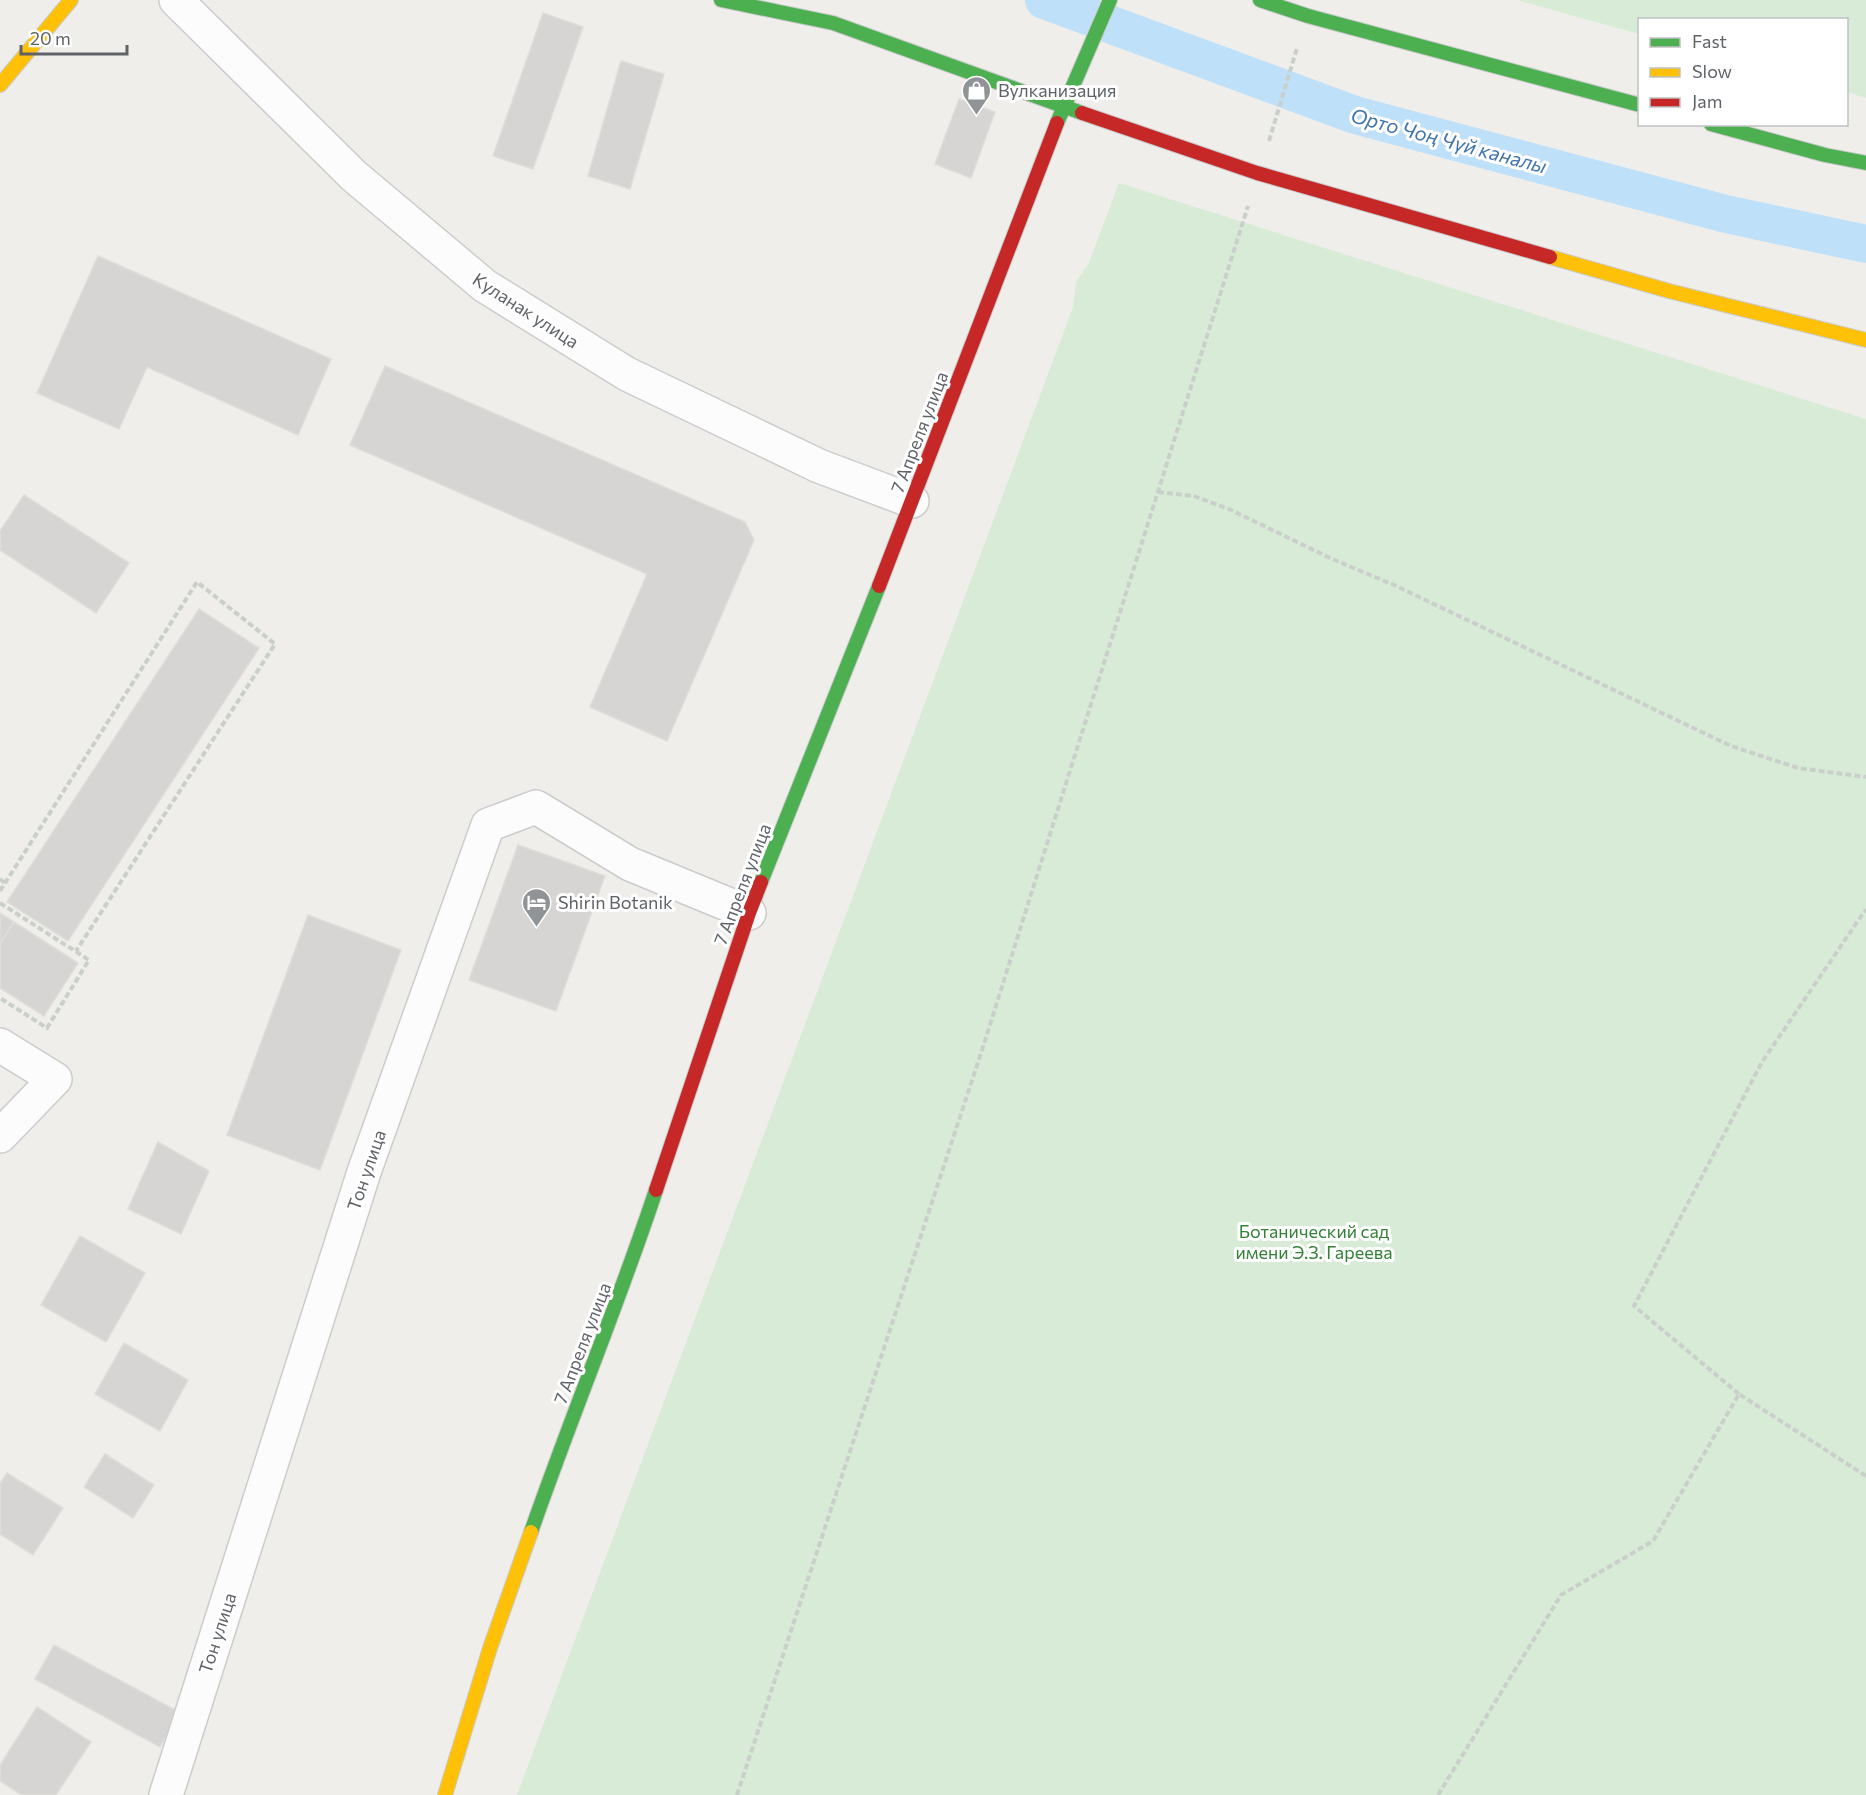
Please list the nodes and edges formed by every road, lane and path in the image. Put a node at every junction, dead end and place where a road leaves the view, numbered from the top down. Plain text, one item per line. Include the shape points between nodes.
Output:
1 (71, 0) edge
2 (176, 0) edge
3 (721, 0) edge
4 (1110, 0) edge
5 (1260, 0) edge
6 (1294, 60) dead end
7 (0, 85) edge
8 (1638, 104) edge
9 (1063, 106) junction
10 (1274, 125) dead end
11 (1718, 126) edge
12 (1866, 164) edge
13 (1248, 205) dead end
14 (1866, 340) edge
15 (1158, 492) junction
16 (912, 501) junction
17 (1866, 777) edge
18 (0, 879) edge
19 (5, 883) junction
20 (0, 891) edge
21 (0, 903) edge
22 (1866, 909) edge
23 (749, 913) junction
24 (76, 951) junction
25 (0, 998) edge
26 (0, 1045) edge
27 (0, 1137) edge
28 (1739, 1394) junction
29 (1866, 1476) edge
30 (166, 1795) edge
31 (445, 1795) edge
32 (737, 1795) edge
33 (1438, 1795) edge

1 - 7 main road
2 - 16 street, Куланак улица via 354,176 485,286 627,374 819,466
3 - 9 main road via 833,23
4 - 9 main road, 7 Апреля улица
5 - 8 main road
6 - 10 path
9 - 14 main road via 1257,173 1669,291
9 - 16 main road, 7 Апреля улица
11 - 12 main road
13 - 15 path
15 - 17 path via 1194,496 1231,510 1731,746 1798,768
15 - 32 path via 982,1050
16 - 23 main road, 7 Апреля улица
18 - 19 path
19 - 20 path
19 - 24 path via 197,582 275,644
21 - 24 path
22 - 28 path via 1762,1062 1635,1306
23 - 30 street, Тон улица via 630,864 536,807 488,825 364,1172
23 - 31 main road, 7 Апреля улица via 628,1275 551,1474 490,1648
24 - 25 path via 89,960 47,1028
26 - 27 street via 55,1079
28 - 29 path
28 - 33 path via 1653,1541 1561,1595

